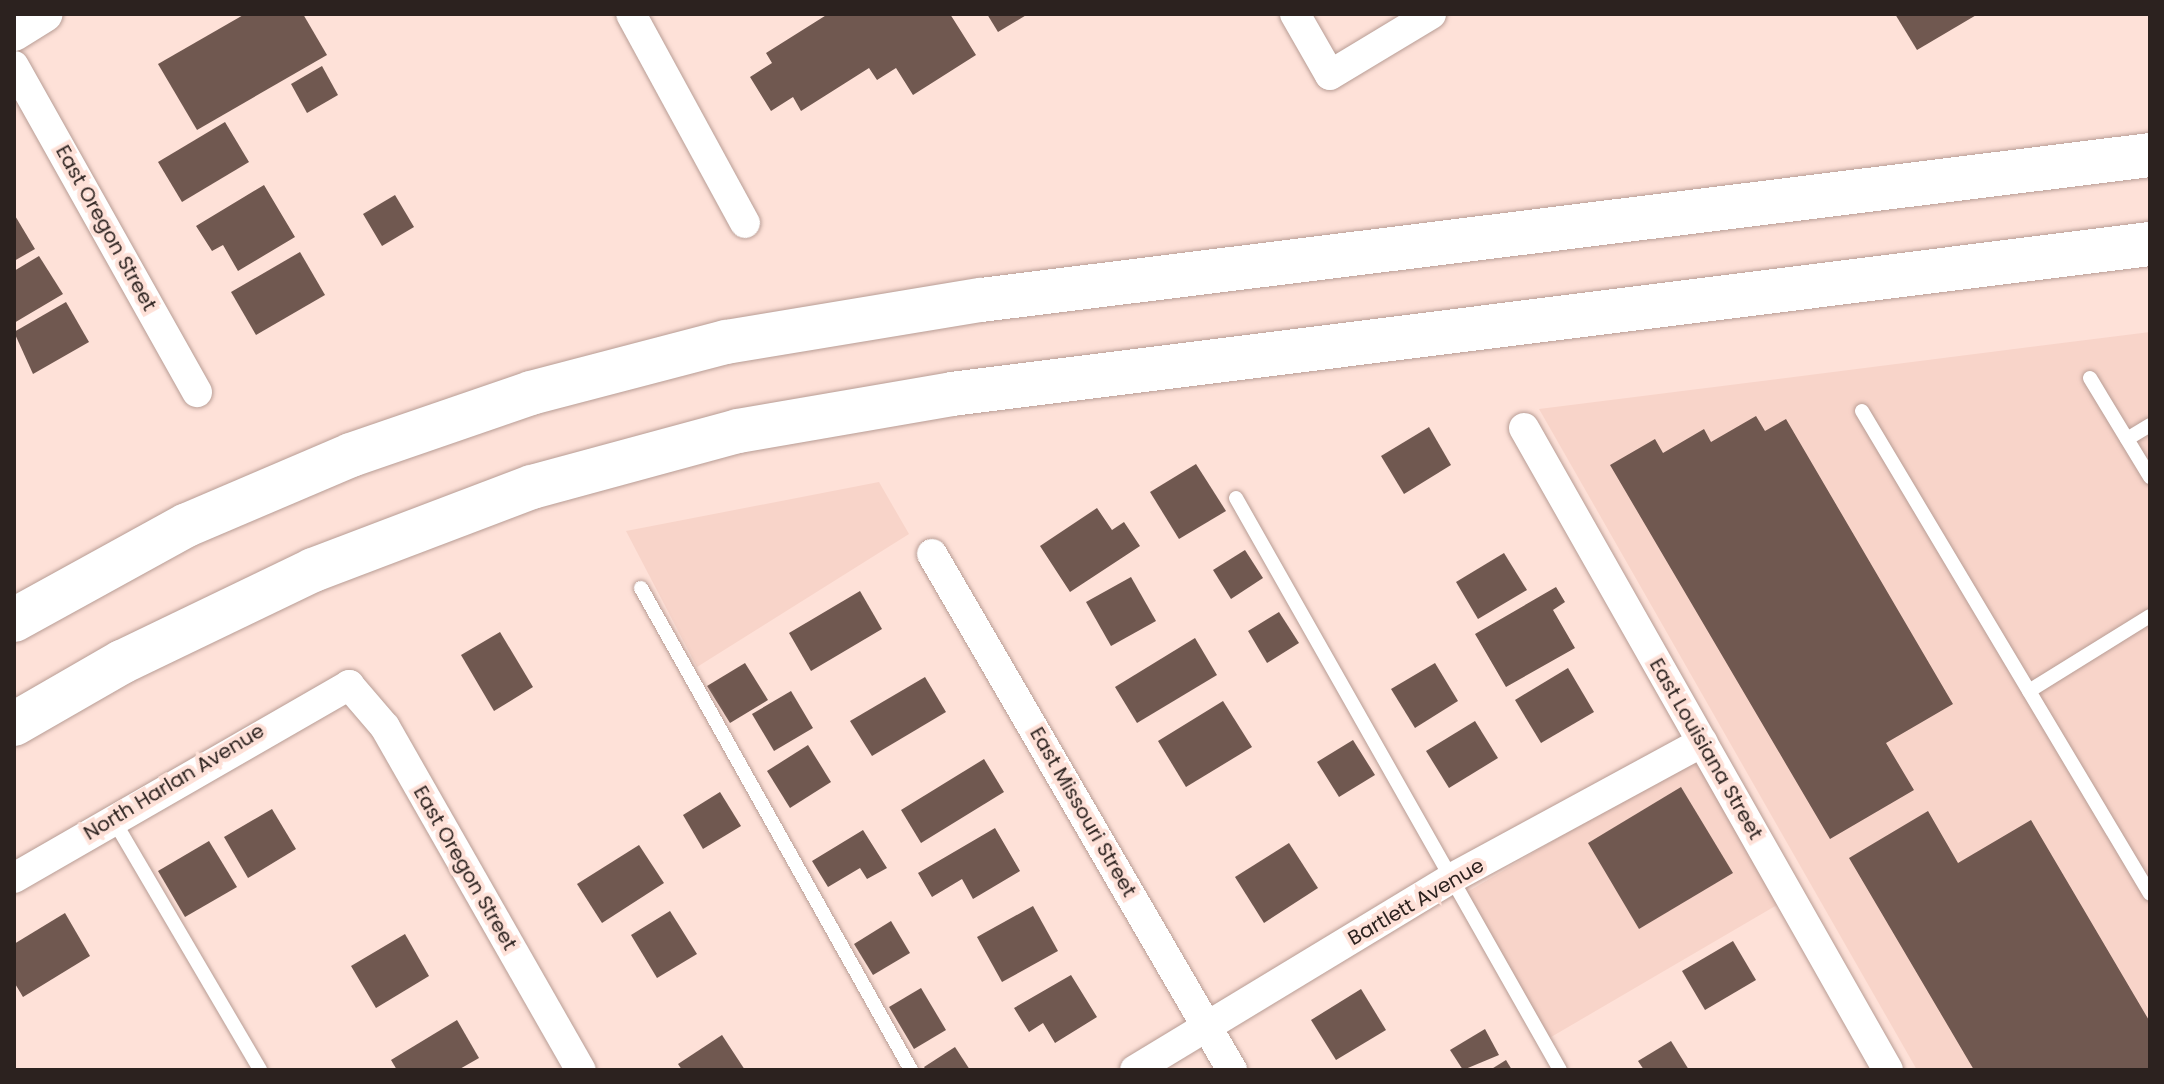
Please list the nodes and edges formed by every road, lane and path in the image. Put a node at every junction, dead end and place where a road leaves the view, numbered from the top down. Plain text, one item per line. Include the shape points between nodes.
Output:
1 (45, 14) edge
2 (631, 14) edge
3 (1295, 14) edge
4 (1431, 14) edge
5 (14, 33) edge
6 (14, 66) edge
7 (2150, 155) edge
8 (745, 223) dead end
9 (2150, 244) edge
10 (2090, 378) dead end
11 (197, 392) dead end
12 (1862, 411) dead end
13 (2150, 425) edge
14 (1524, 428) dead end
15 (2127, 439) junction
16 (2150, 477) edge
17 (1236, 498) dead end
18 (932, 554) dead end
19 (641, 588) dead end
20 (2150, 616) edge
21 (14, 620) edge
22 (335, 687) joint
23 (2029, 691) junction
24 (14, 724) edge
25 (1702, 742) junction
26 (113, 819) junction
27 (2145, 873) edge
28 (14, 878) edge
29 (1452, 878) junction
30 (2150, 894) edge
31 (1209, 1028) junction
32 (260, 1070) edge
33 (581, 1070) edge
34 (911, 1070) edge
35 (1135, 1070) edge
36 (1232, 1070) edge
37 (1560, 1070) edge
38 (1888, 1070) edge

1 - 5 street
2 - 8 street
3 - 4 street via 1330,75
6 - 11 street, East Oregon Street
7 - 21 highway via 981,300 726,342 531,393 351,455 187,525
9 - 24 highway via 952,394 738,431 532,487 313,570 122,662
10 - 15 lane
12 - 23 lane
13 - 15 lane
14 - 25 street, East Louisiana Street
15 - 16 lane
17 - 29 lane
18 - 31 street, East Missouri Street
19 - 34 lane
20 - 23 lane
22 - 26 street, North Harlan Avenue
22 - 33 street, East Oregon Street via 359,690 385,727
23 - 27 lane
25 - 29 street, Bartlett Avenue
25 - 38 street, East Louisiana Street
26 - 28 street, North Harlan Avenue
26 - 32 lane
27 - 30 lane
29 - 31 street, Bartlett Avenue
29 - 37 lane
31 - 35 street, Bartlett Avenue
31 - 36 street, East Missouri Street

